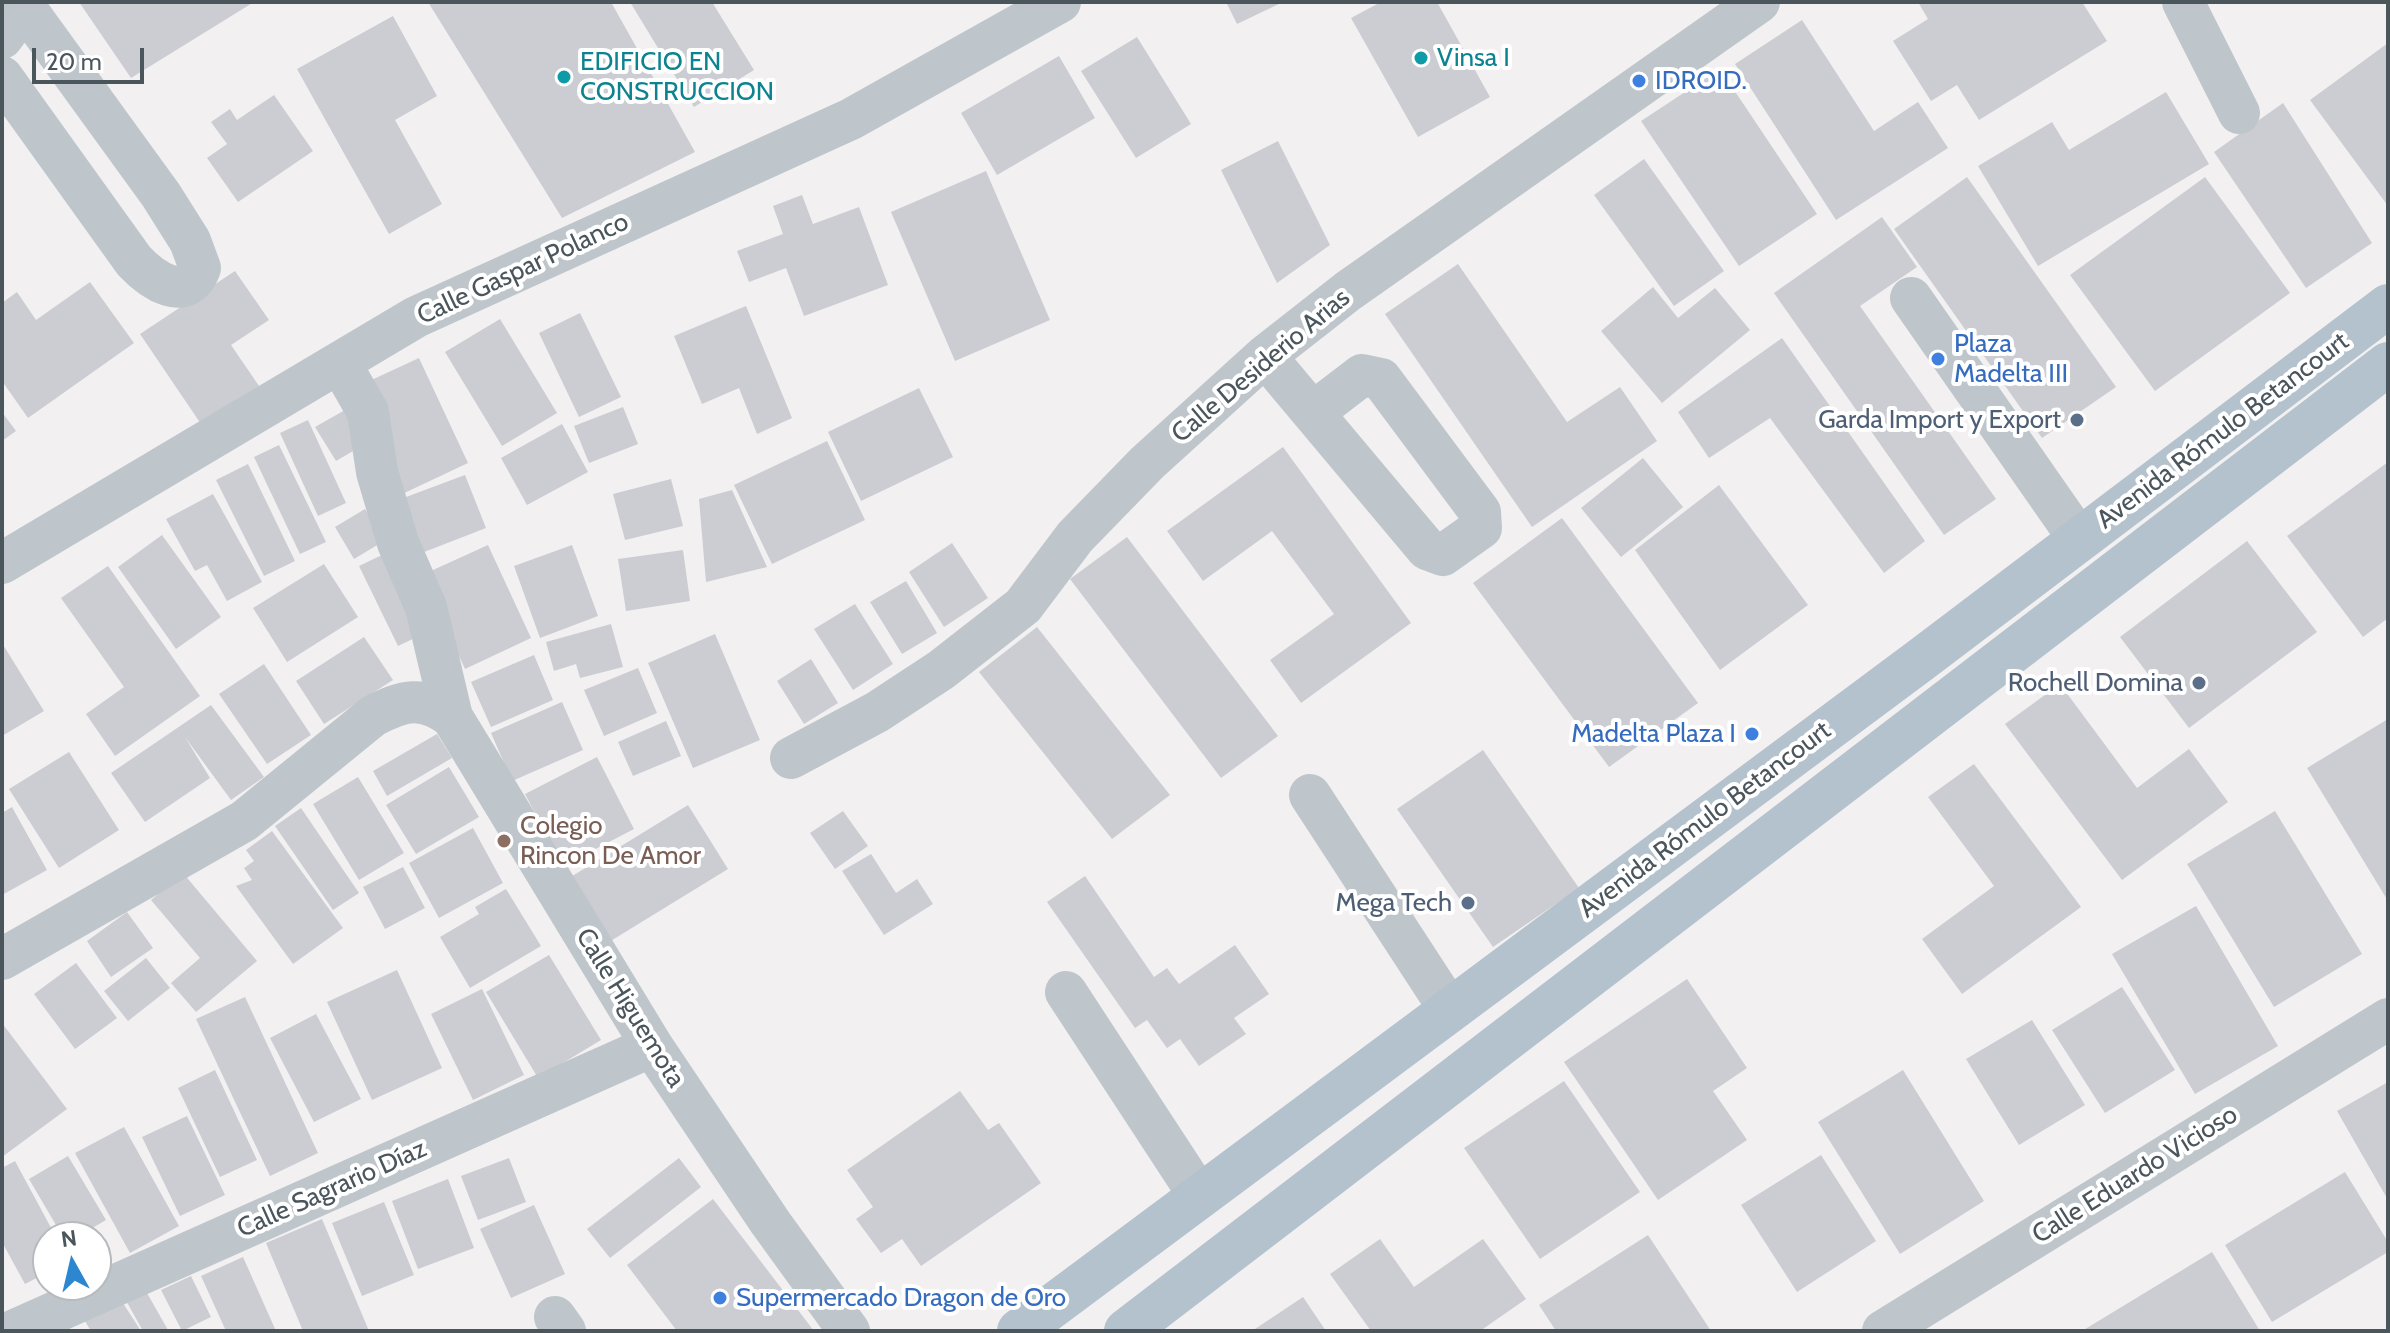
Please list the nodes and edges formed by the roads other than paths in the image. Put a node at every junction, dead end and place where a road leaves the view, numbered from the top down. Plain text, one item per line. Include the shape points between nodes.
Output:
1 (1060, 2) edge
2 (1759, 2) edge
3 (2183, 2) edge
4 (16, 16) edge
5 (2, 77) edge
6 (2239, 113) dead end
7 (1911, 298) dead end
8 (2375, 316) edge
9 (1265, 356) junction
10 (2388, 364) edge
11 (341, 365) junction
12 (1315, 411) dead end
13 (2079, 539) junction
14 (2, 563) edge
15 (433, 709) junction
16 (791, 758) dead end
17 (1310, 795) dead end
18 (2, 959) edge
19 (1066, 992) dead end
20 (1450, 1010) junction
21 (2388, 1019) edge
22 (652, 1046) junction
23 (1200, 1197) junction
24 (850, 1329) edge
25 (13, 1331) edge
26 (1019, 1331) edge
27 (1126, 1331) edge
28 (1883, 1331) edge

1 - 11 street, Calle Gaspar Polanco via 851,119 416,317
2 - 9 street, Calle Desiderio Arias via 1348,291
3 - 6 street
4 - 5 street via 190,241 200,268 191,282 175,288 162,285 134,261
7 - 13 street
8 - 10 main road
8 - 13 main road, Avenida Rómulo Betancourt
9 - 12 street
9 - 16 street, Calle Desiderio Arias via 1085,527 1023,606 877,712
10 - 27 main road, Avenida Rómulo Betancourt
11 - 14 street, Calle Gaspar Polanco
11 - 15 street, Calle Higuemota via 368,412 377,472 398,543 426,607
13 - 20 main road, Avenida Rómulo Betancourt
15 - 18 street via 395,704 373,716 244,821
15 - 22 street, Calle Higuemota
17 - 20 street
19 - 23 street
20 - 23 main road, Avenida Rómulo Betancourt
21 - 28 street, Calle Eduardo Vicioso
22 - 24 street, Calle Higuemota via 770,1222
22 - 25 street, Calle Sagrario Díaz
23 - 26 main road, Avenida Rómulo Betancourt

